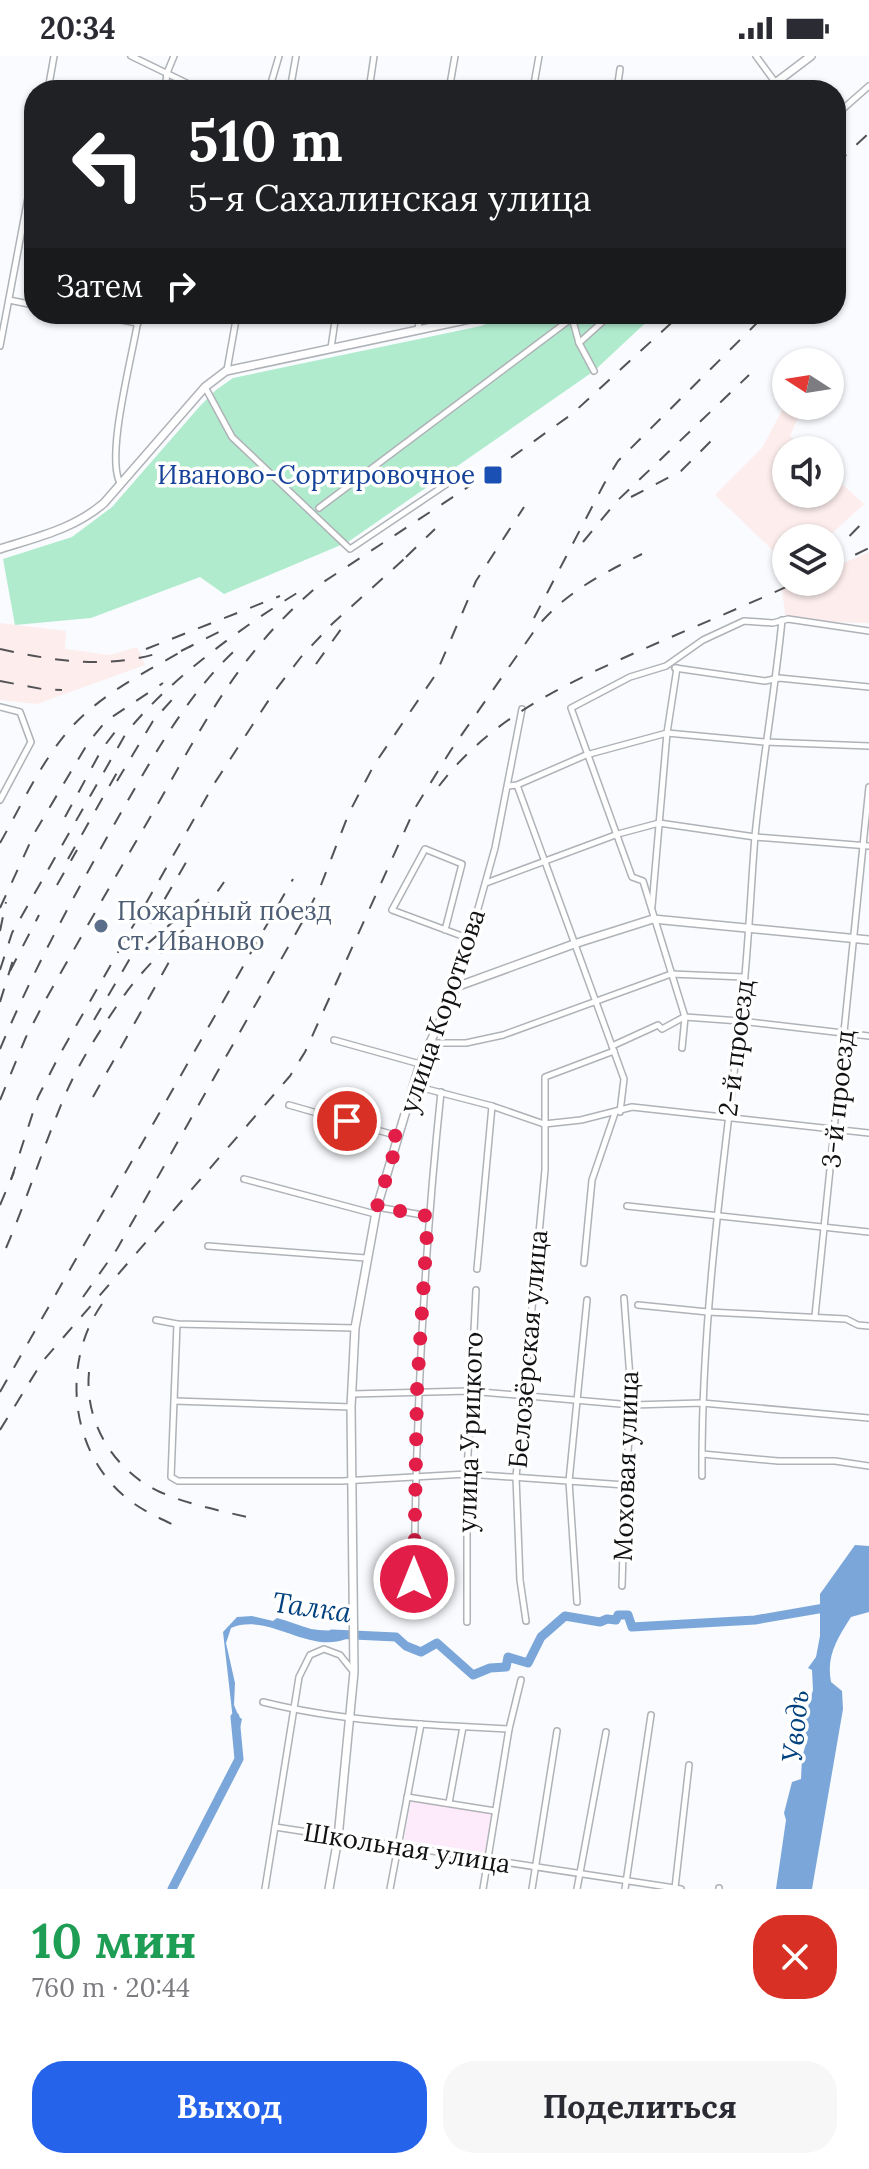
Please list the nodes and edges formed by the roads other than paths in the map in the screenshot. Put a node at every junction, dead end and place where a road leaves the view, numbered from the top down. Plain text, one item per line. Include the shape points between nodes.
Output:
1 (54, 56) edge
2 (131, 56) edge
3 (174, 56) edge
4 (279, 56) edge
5 (296, 56) edge
6 (374, 56) edge
7 (455, 56) edge
8 (539, 56) edge
9 (756, 56) edge
10 (811, 56) edge
11 (620, 69) dead end
12 (167, 73) junction
13 (50, 80) edge
14 (166, 80) edge
15 (181, 80) edge
16 (272, 80) edge
17 (292, 80) edge
18 (370, 80) edge
19 (451, 80) edge
20 (535, 80) edge
21 (618, 80) edge
22 (774, 80) edge
23 (785, 80) edge
24 (869, 86) edge
25 (846, 106) edge
26 (24, 220) edge
27 (9, 300) junction
28 (24, 303) edge
29 (138, 324) edge
30 (235, 324) edge
31 (335, 324) edge
32 (419, 324) edge
33 (446, 324) edge
34 (560, 324) edge
35 (573, 324) edge
36 (600, 324) edge
37 (418, 330) junction
38 (579, 343) junction
39 (0, 346) edge
40 (331, 349) junction
41 (226, 371) junction
42 (594, 371) dead end
43 (205, 387) junction
44 (454, 479) dead end
45 (120, 483) junction
46 (319, 508) dead end
47 (0, 549) edge
48 (782, 621) junction
49 (869, 631) edge
50 (666, 666) junction
51 (677, 668) junction
52 (774, 679) junction
53 (869, 687) edge
54 (0, 707) edge
55 (522, 709) dead end
56 (667, 733) junction
57 (765, 742) junction
58 (869, 746) edge
59 (586, 755) junction
60 (517, 785) junction
61 (508, 786) junction
62 (869, 787) edge
63 (0, 800) edge
64 (659, 823) junction
65 (618, 834) junction
66 (755, 837) junction
67 (866, 845) edge
68 (545, 861) junction
69 (486, 883) junction
70 (652, 915) junction
71 (749, 928) junction
72 (445, 930) junction
73 (470, 939) junction
74 (855, 939) junction
75 (869, 940) edge
76 (574, 944) junction
77 (671, 974) junction
78 (744, 977) junction
79 (456, 987) junction
80 (595, 1001) junction
81 (685, 1017) junction
82 (740, 1021) junction
83 (845, 1033) junction
84 (869, 1036) edge
85 (334, 1040) dead end
86 (430, 1043) junction
87 (613, 1048) junction
88 (682, 1048) dead end
89 (420, 1064) junction
90 (415, 1086) junction
91 (441, 1092) junction
92 (289, 1105) dead end
93 (492, 1106) junction
94 (618, 1112) junction
95 (727, 1119) junction
96 (544, 1124) junction
97 (833, 1129) junction
98 (869, 1133) edge
99 (399, 1137) junction
100 (244, 1179) dead end
101 (627, 1206) dead end
102 (376, 1210) junction
103 (428, 1216) junction
104 (717, 1217) junction
105 (825, 1227) junction
106 (869, 1232) edge
107 (208, 1246) dead end
108 (366, 1258) junction
109 (584, 1263) dead end
110 (477, 1269) dead end
111 (476, 1290) dead end
112 (624, 1298) dead end
113 (587, 1300) dead end
114 (638, 1305) dead end
115 (708, 1312) junction
116 (815, 1316) junction
117 (156, 1320) dead end
118 (177, 1324) junction
119 (869, 1326) edge
120 (355, 1328) junction
121 (417, 1390) junction
122 (469, 1391) junction
123 (352, 1394) junction
124 (525, 1394) junction
125 (577, 1399) junction
126 (175, 1401) junction
127 (702, 1403) junction
128 (632, 1405) junction
129 (351, 1407) junction
130 (869, 1418) edge
131 (702, 1454) junction
132 (869, 1466) edge
133 (467, 1474) junction
134 (414, 1476) junction
135 (702, 1476) dead end
136 (516, 1477) junction
137 (353, 1479) junction
138 (569, 1481) junction
139 (625, 1485) junction
140 (622, 1586) dead end
141 (577, 1602) dead end
142 (414, 1605) dead end
143 (526, 1621) dead end
144 (467, 1622) dead end
145 (354, 1672) junction
146 (521, 1680) dead end
147 (263, 1702) dead end
148 (294, 1709) junction
149 (651, 1715) dead end
150 (351, 1717) junction
151 (421, 1724) junction
152 (463, 1727) junction
153 (509, 1729) junction
154 (557, 1731) dead end
155 (606, 1732) dead end
156 (689, 1765) dead end
157 (407, 1797) junction
158 (449, 1803) junction
159 (495, 1811) junction
160 (275, 1827) junction
161 (338, 1838) junction
162 (397, 1848) junction
163 (487, 1860) junction
164 (536, 1867) junction
165 (580, 1872) junction
166 (626, 1879) junction
167 (265, 1889) edge
168 (329, 1889) edge
169 (390, 1889) edge
170 (483, 1889) edge
171 (532, 1889) edge
172 (577, 1889) edge
173 (625, 1889) edge
174 (677, 1889) edge

1 - 13 street
2 - 12 street
3 - 12 street
4 - 16 street
5 - 17 street
6 - 18 street
7 - 19 street
8 - 20 street
9 - 22 street
10 - 23 main road
11 - 21 street
12 - 14 street
12 - 15 street
24 - 25 street
26 - 27 street
27 - 28 street
27 - 39 street
29 - 45 street via 118,427
30 - 41 street
31 - 40 street
32 - 37 street
33 - 37 main road
34 - 46 street
35 - 38 street
36 - 38 street
37 - 40 main road
38 - 42 street
40 - 41 main road
41 - 43 main road
43 - 44 street via 232,437 350,549
43 - 45 main road
45 - 47 main road via 88,517 70,527
48 - 49 street
48 - 50 street via 744,621 703,640
48 - 52 street, 2-й проезд
50 - 51 street
50 - 59 street via 630,677 571,708
51 - 52 street
51 - 56 street
52 - 53 street
52 - 57 street, 2-й проезд
54 - 63 street via 20,712 31,742
55 - 61 street, улица Короткова
56 - 57 street
56 - 59 street
56 - 64 street
57 - 58 street
57 - 66 street, 2-й проезд
59 - 60 street
59 - 65 street
60 - 61 street
60 - 68 street
61 - 69 street, улица Короткова
62 - 67 street, 3-й проезд
64 - 65 street
64 - 66 street
64 - 70 street
65 - 68 street
65 - 70 street via 632,877 643,881
66 - 67 street
66 - 71 street, 2-й проезд
67 - 74 street, 3-й проезд
68 - 69 street
68 - 76 street
69 - 73 street, улица Короткова
70 - 71 main road
70 - 76 main road
70 - 77 street
71 - 74 main road
71 - 78 street, 2-й проезд
72 - 72 street via 392,910 425,849 462,864
72 - 73 street
73 - 79 street, улица Короткова
74 - 75 main road
74 - 83 street, 3-й проезд
76 - 79 main road
76 - 80 street
77 - 78 street
77 - 80 street
77 - 81 street
78 - 82 street, 2-й проезд
79 - 86 main road, улица Короткова
80 - 86 street via 503,1035
80 - 87 street
81 - 82 street
81 - 87 street
81 - 88 street
82 - 83 street
82 - 95 street, 2-й проезд
83 - 84 street
83 - 97 street, 3-й проезд
85 - 89 street
86 - 89 main road, улица Короткова
87 - 94 street via 624,1079
87 - 96 street, Белозёрская улица via 545,1077
89 - 90 main road, улица Короткова
90 - 91 street
90 - 99 main road, улица Короткова
91 - 93 street
91 - 103 street
92 - 99 street
93 - 96 street
93 - 110 street
94 - 95 street via 632,1107
94 - 96 street
94 - 109 street via 592,1180
95 - 97 street
95 - 104 street, 2-й проезд
96 - 124 street, Белозёрская улица via 545,1170
97 - 98 street
97 - 105 street, 3-й проезд
99 - 102 main road, улица Короткова
100 - 102 street
101 - 104 street
102 - 103 street
102 - 108 main road, улица Короткова
103 - 121 street
104 - 105 street
104 - 115 street, 2-й проезд
105 - 106 street
105 - 116 street, 3-й проезд
107 - 108 street
108 - 120 main road, улица Короткова
111 - 122 street, улица Урицкого
112 - 128 street, Моховая улица
113 - 125 street
114 - 115 street
115 - 116 street
115 - 127 street, 2-й проезд
116 - 119 street
117 - 118 street
118 - 120 street
118 - 126 street
120 - 123 main road, улица Короткова
121 - 122 street
121 - 123 street
121 - 134 street
122 - 124 street
122 - 133 street, улица Урицкого
123 - 129 main road, улица Короткова
124 - 125 street
124 - 136 street, Белозёрская улица
125 - 128 street
125 - 138 street
126 - 129 street
126 - 137 street via 171,1477 178,1481
127 - 128 street
127 - 130 street
127 - 131 street, 2-й проезд
128 - 139 street, Моховая улица
129 - 137 main road, улица Короткова
131 - 132 street
131 - 135 street, 2-й проезд
133 - 134 street
133 - 136 street
133 - 144 street, улица Урицкого
134 - 137 street
134 - 142 street
136 - 138 street
136 - 143 street, Белозёрская улица
137 - 145 main road, улица Короткова
138 - 139 street
138 - 141 street
139 - 140 street, Моховая улица
145 - 148 street via 340,1655 324,1649 310,1655 299,1677
145 - 150 main road, улица Короткова
146 - 153 street
147 - 148 street
148 - 150 street
148 - 160 street
149 - 166 street
150 - 151 street
150 - 161 main road, улица Короткова
151 - 152 street
151 - 157 street
152 - 153 street
152 - 158 street
153 - 159 street
154 - 164 street
155 - 165 street
156 - 174 street
157 - 158 street
157 - 162 street
158 - 159 street
159 - 163 street
160 - 161 street, Школьная улица
160 - 167 street
161 - 162 street, Школьная улица
161 - 168 main road, улица Короткова
162 - 163 street, Школьная улица
162 - 169 street
163 - 164 street, Школьная улица
163 - 170 street
164 - 165 street, Школьная улица
164 - 171 street
165 - 166 street, Школьная улица
165 - 172 street
166 - 173 street
166 - 174 street, Школьная улица

